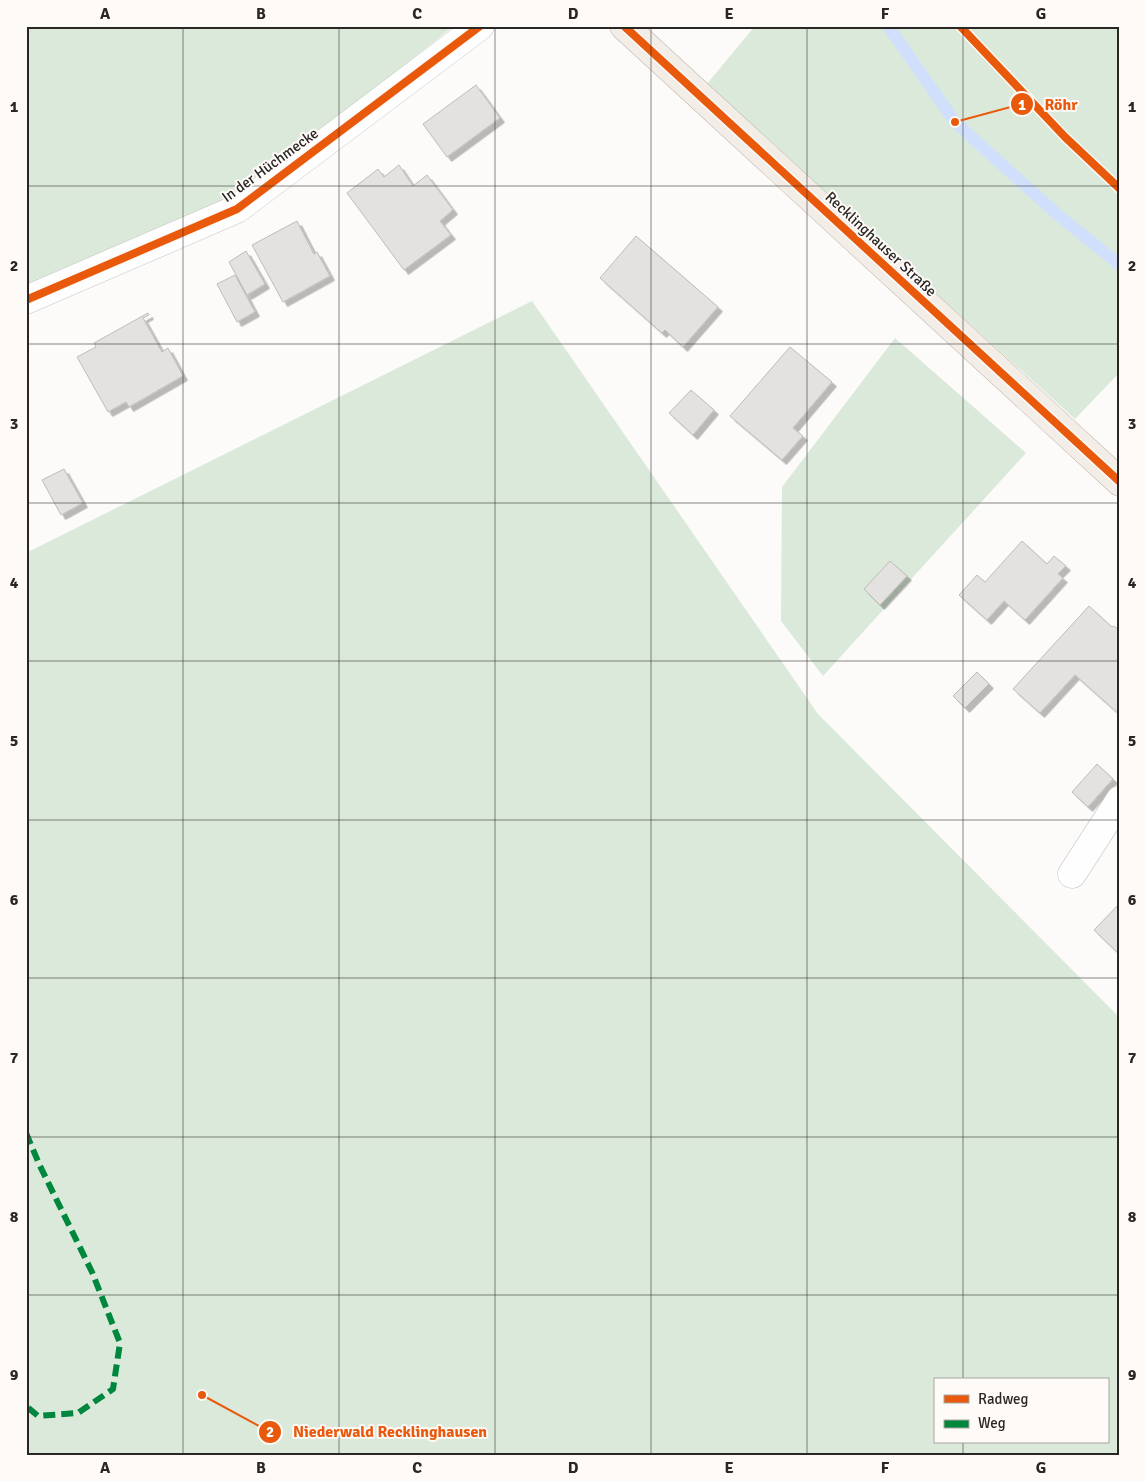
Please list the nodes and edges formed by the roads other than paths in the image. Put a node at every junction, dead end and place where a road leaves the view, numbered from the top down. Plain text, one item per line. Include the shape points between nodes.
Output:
1 (480, 26) edge
2 (624, 26) edge
3 (26, 300) edge
4 (1120, 482) edge
5 (1120, 800) edge
6 (1072, 874) dead end

1 - 3 street, In der Hüchmecke via 237,209
2 - 4 main road, Recklinghauser Straße
5 - 6 street

